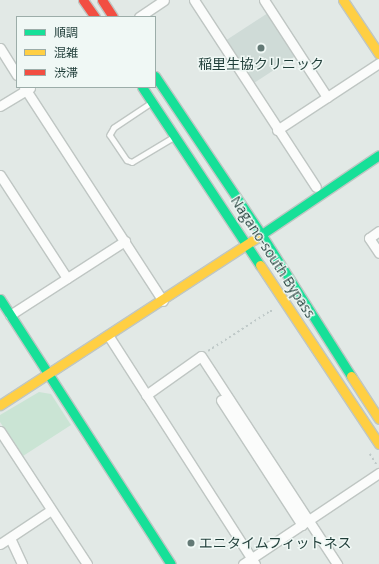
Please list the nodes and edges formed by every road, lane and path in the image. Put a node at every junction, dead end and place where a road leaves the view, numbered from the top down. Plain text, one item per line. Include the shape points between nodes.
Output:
1 (83, 0) edge
2 (102, 0) edge
3 (164, 0) edge
4 (194, 0) edge
5 (264, 0) edge
6 (343, 0) edge
7 (94, 16) edge
8 (112, 16) edge
9 (140, 16) edge
10 (0, 48) edge
11 (379, 54) edge
12 (379, 63) edge
13 (16, 73) edge
14 (156, 77) edge
15 (27, 88) edge
16 (143, 88) edge
17 (327, 97) junction
18 (152, 103) junction
19 (0, 106) edge
20 (277, 130) junction
21 (175, 136) junction
22 (379, 155) edge
23 (0, 175) edge
24 (316, 187) dead end
25 (379, 231) edge
26 (261, 234) junction
27 (125, 241) junction
28 (247, 242) junction
29 (379, 253) edge
30 (67, 278) junction
31 (0, 299) edge
32 (163, 301) junction
33 (279, 311) dead end
34 (10, 315) junction
35 (108, 335) junction
36 (201, 356) junction
37 (48, 375) junction
38 (146, 395) junction
39 (221, 400) dead end
40 (0, 405) edge
41 (379, 419) edge
42 (0, 431) edge
43 (379, 444) edge
44 (366, 449) dead end
45 (379, 468) edge
46 (379, 473) edge
47 (51, 510) junction
48 (305, 522) junction
49 (10, 538) junction
50 (0, 544) edge
51 (253, 561) edge
52 (22, 564) edge
53 (87, 564) edge
54 (171, 564) edge
55 (243, 564) edge
56 (337, 564) edge

1 - 7 main road
2 - 8 main road
3 - 9 street
4 - 20 street
5 - 17 street
6 - 11 main road
10 - 13 street
12 - 17 street
14 - 26 main road, Nagano-south Bypass
15 - 19 street
15 - 27 street
16 - 18 main road, Nagano-south Bypass
17 - 20 street
18 - 21 main road, Nagano-south Bypass
18 - 21 lane via 111,132 110,135 127,160 135,162
20 - 24 street
21 - 28 main road, Nagano-south Bypass
22 - 26 main road
23 - 30 street
25 - 29 street via 369,238
26 - 28 main road
26 - 41 main road, Nagano-south Bypass
27 - 30 street
27 - 32 street
28 - 32 main road
28 - 43 main road, Nagano-south Bypass
30 - 34 street
31 - 34 main road
32 - 35 main road
33 - 36 path via 270,311
34 - 37 main road
35 - 37 main road
35 - 38 street
36 - 38 street
36 - 48 street
37 - 40 main road
37 - 54 main road
38 - 51 street
39 - 48 street
42 - 47 street
44 - 45 path
46 - 48 street
47 - 49 street
47 - 53 street
48 - 51 street
48 - 56 street
49 - 50 street
49 - 52 street
51 - 55 street

